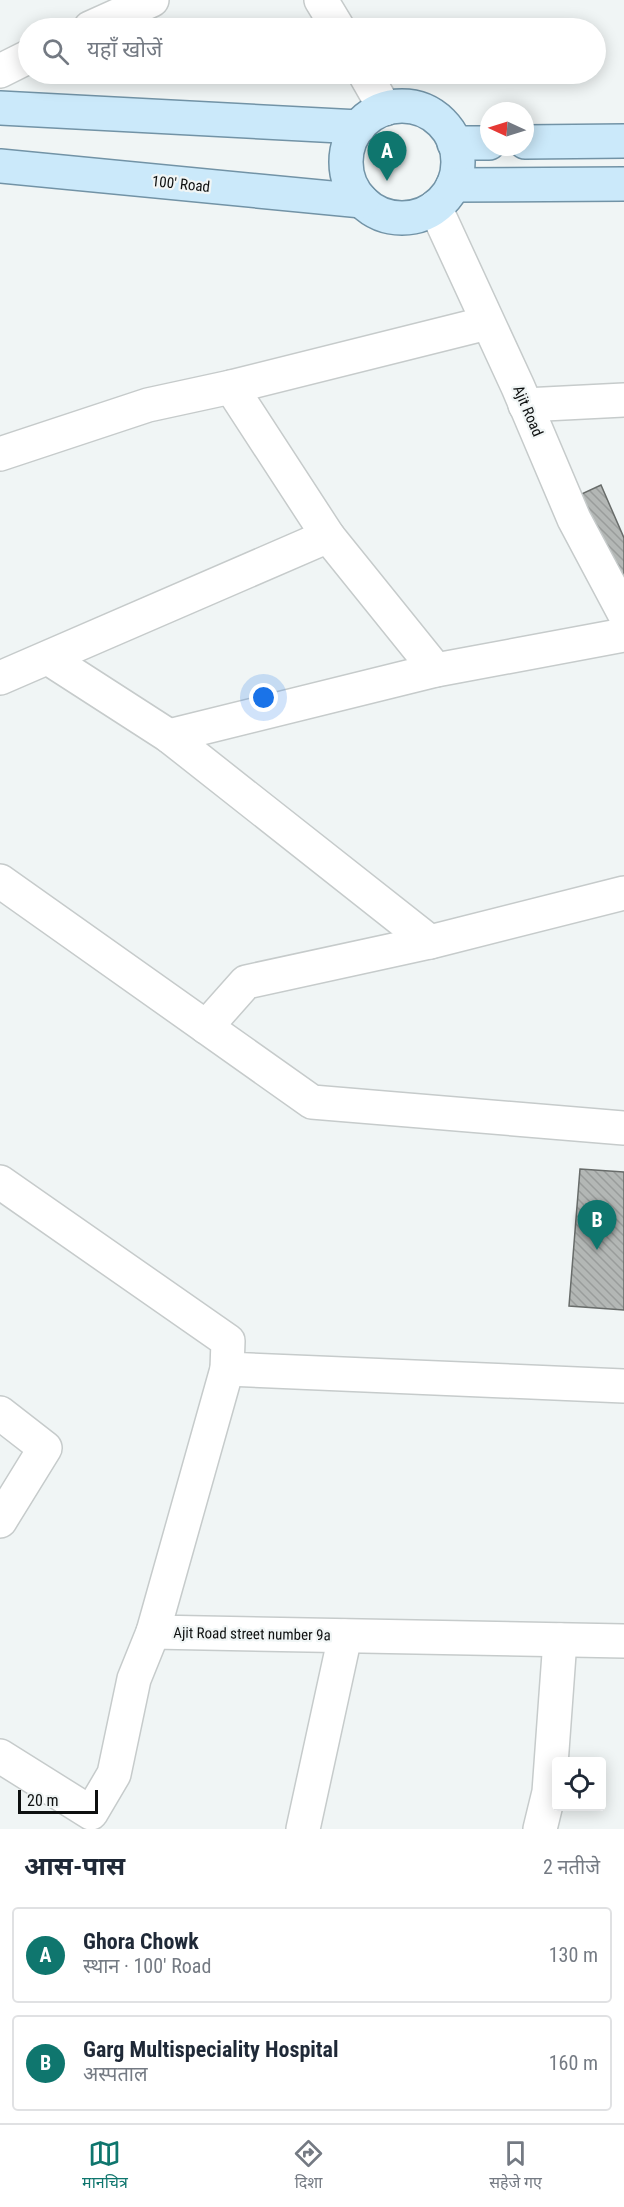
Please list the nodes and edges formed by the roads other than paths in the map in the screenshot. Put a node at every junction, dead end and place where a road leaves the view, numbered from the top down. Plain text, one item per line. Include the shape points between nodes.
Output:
1 (152, 0) edge
2 (321, 0) edge
3 (112, 18) edge
4 (332, 18) edge
5 (18, 62) edge
6 (0, 70) edge
7 (370, 84) edge
8 (0, 108) edge
9 (385, 109) junction
10 (358, 127) junction
11 (624, 141) edge
12 (534, 142) edge
13 (454, 143) junction
14 (480, 143) edge
15 (0, 166) edge
16 (624, 184) edge
17 (444, 196) junction
18 (362, 201) junction
19 (487, 323) junction
20 (231, 387) junction
21 (624, 400) edge
22 (525, 405) junction
23 (0, 454) edge
24 (328, 536) junction
25 (621, 602) edge
26 (624, 635) edge
27 (48, 658) junction
28 (436, 670) junction
29 (0, 678) edge
30 (169, 736) junction
31 (0, 881) edge
32 (624, 893) edge
33 (430, 942) junction
34 (206, 1027) junction
35 (624, 1128) edge
36 (0, 1182) edge
37 (227, 1369) junction
38 (624, 1386) edge
39 (0, 1413) edge
40 (0, 1521) edge
41 (153, 1632) junction
42 (345, 1636) junction
43 (560, 1640) junction
44 (624, 1641) edge
45 (0, 1756) edge
46 (96, 1821) edge
47 (303, 1829) edge
48 (540, 1829) edge

1 - 3 street
2 - 4 street
5 - 6 street
7 - 9 street
8 - 10 main road
9 - 10 main road
9 - 13 main road via 399,106 427,112 448,130
10 - 18 main road via 346,157 352,188
11 - 12 main road
13 - 14 main road
13 - 17 main road via 457,171
15 - 18 main road, 100' Road
16 - 17 main road, 100' Road
17 - 18 main road, 100' Road via 421,215 406,218 390,217
17 - 19 street, Ajit Road
19 - 20 street
19 - 22 street, Ajit Road
20 - 23 street via 148,405
20 - 24 street
21 - 22 street
22 - 25 street, Ajit Road via 574,519
24 - 27 street
24 - 28 street
26 - 28 street
27 - 29 street
27 - 30 street
28 - 30 street
30 - 33 street
31 - 34 street
32 - 33 street
33 - 34 street via 246,982
34 - 35 street via 312,1102
36 - 37 street, Ajit Road street number 9a via 228,1341
37 - 38 street
37 - 41 street, Ajit Road street number 9a
39 - 40 street via 45,1448
41 - 42 street, Ajit Road street number 9a
41 - 46 street via 134,1679 114,1774
42 - 43 street, Ajit Road street number 9a
42 - 47 street
43 - 44 street, Ajit Road street number 9a
43 - 48 street via 549,1792
45 - 46 street

